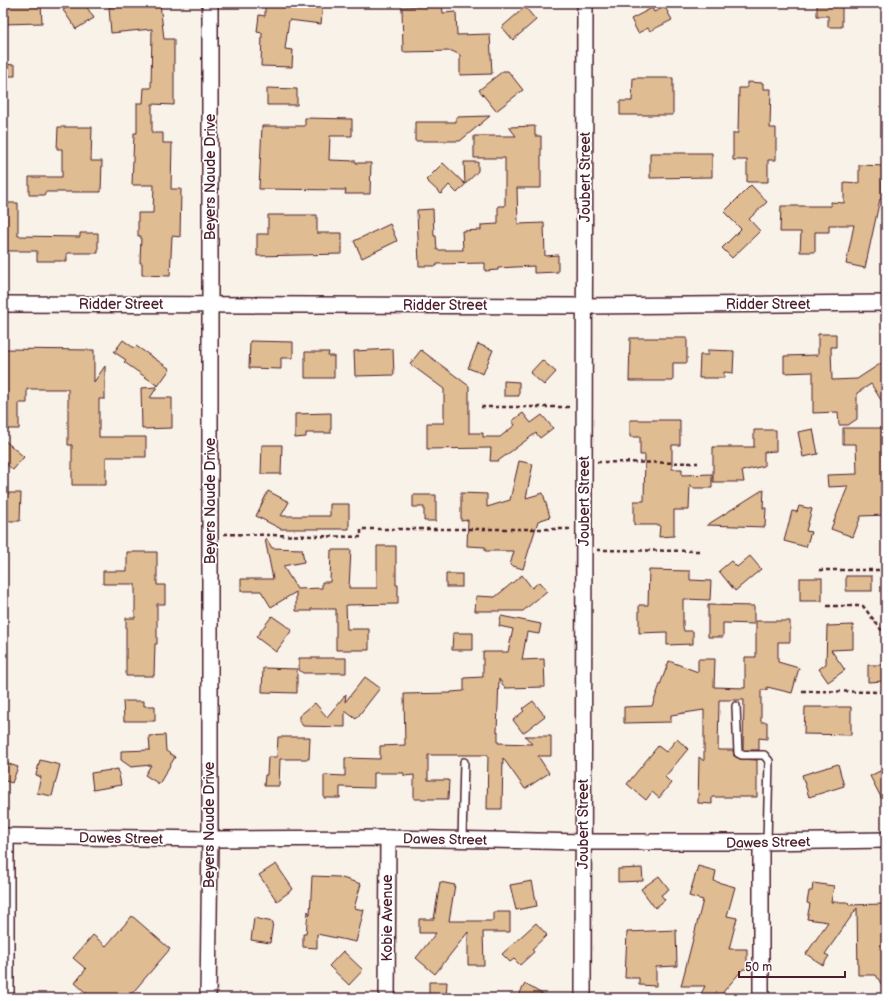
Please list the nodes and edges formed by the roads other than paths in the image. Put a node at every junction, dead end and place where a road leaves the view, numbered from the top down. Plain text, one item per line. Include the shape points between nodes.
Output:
1 (210, 3) edge
2 (585, 3) edge
3 (886, 303) edge
4 (3, 304) edge
5 (210, 305) junction
6 (584, 306) junction
7 (736, 706) dead end
8 (464, 762) dead end
9 (5, 836) edge
10 (388, 838) junction
11 (210, 839) junction
12 (462, 840) junction
13 (886, 840) edge
14 (583, 842) junction
15 (764, 842) junction
16 (6, 998) edge
17 (208, 998) edge
18 (387, 998) edge
19 (583, 998) edge
20 (761, 998) edge

1 - 5 street, Beyers Naude Drive
2 - 6 street, Joubert Street
3 - 6 street, Ridder Street
4 - 5 street, Ridder Street
5 - 6 street, Ridder Street
5 - 11 street, Beyers Naude Drive
6 - 14 street, Joubert Street
7 - 15 lane via 738,752 742,755 764,755 769,761
8 - 12 lane
9 - 11 street, Dawes Street
9 - 16 street
10 - 11 street, Dawes Street
10 - 12 street, Dawes Street
10 - 18 street, Kobie Avenue
11 - 17 street, Beyers Naude Drive
12 - 14 street, Dawes Street
13 - 15 street, Dawes Street
14 - 15 street, Dawes Street
14 - 19 street, Joubert Street
15 - 20 street

